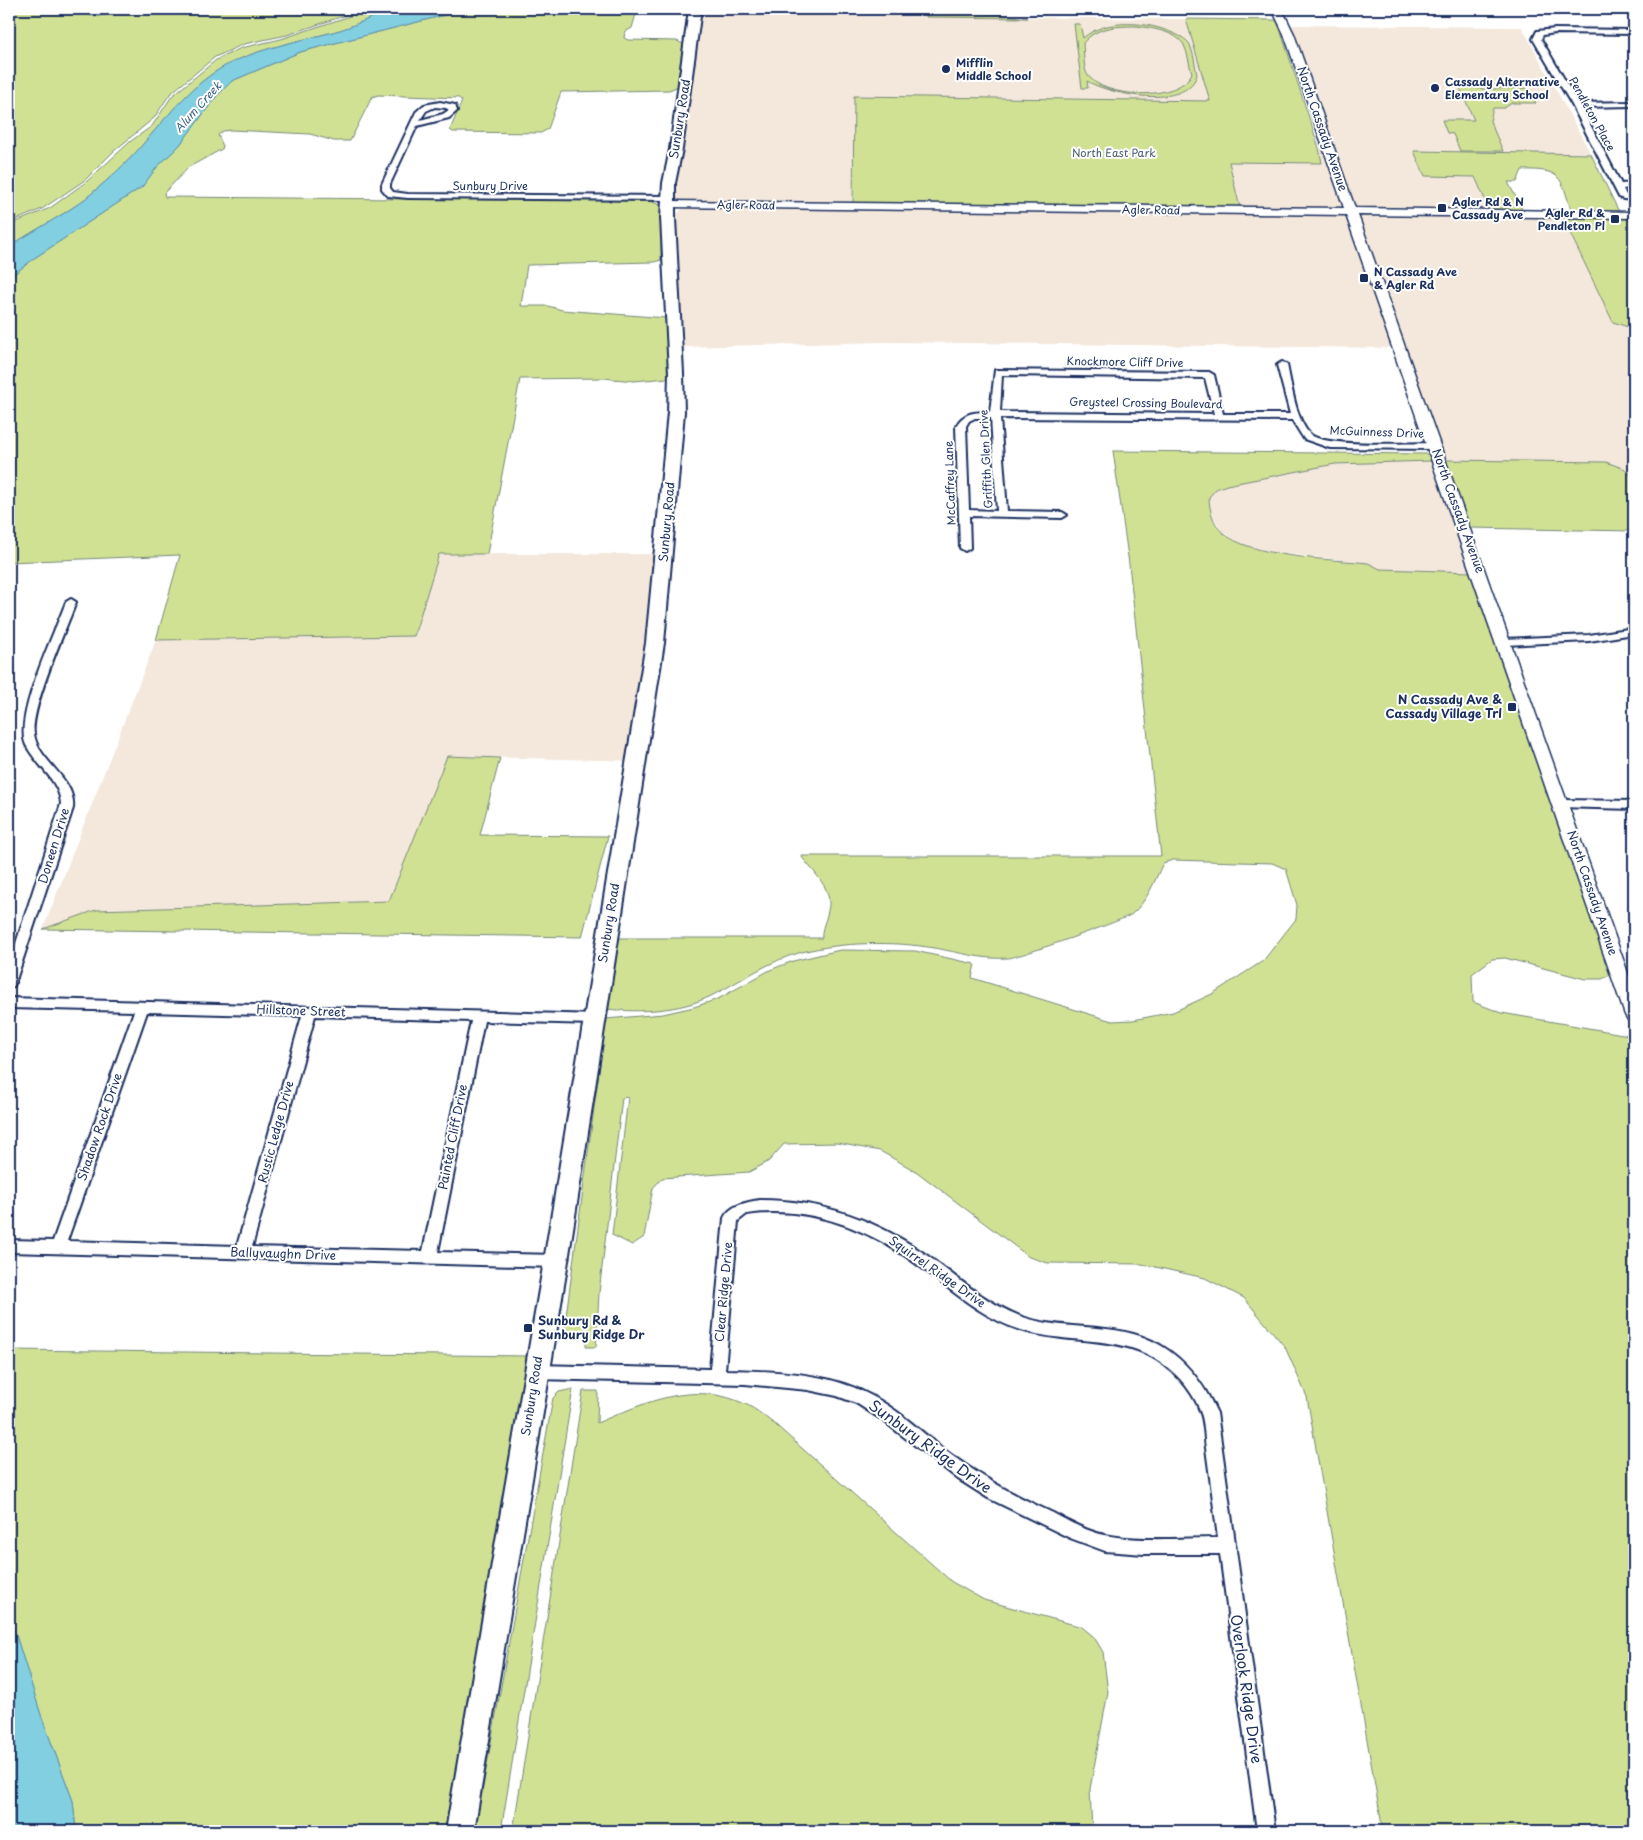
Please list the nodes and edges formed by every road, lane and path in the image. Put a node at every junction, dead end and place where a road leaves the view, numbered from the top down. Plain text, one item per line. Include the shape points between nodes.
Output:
1 (695, 9) edge
2 (1277, 9) edge
3 (1634, 32) edge
4 (1576, 104) junction
5 (1634, 104) edge
6 (415, 124) dead end
7 (1634, 185) edge
8 (1619, 187) junction
9 (1634, 198) edge
10 (669, 201) junction
11 (1351, 212) junction
12 (1634, 215) edge
13 (1282, 365) dead end
14 (998, 372) joint
15 (995, 413) junction
16 (1219, 416) junction
17 (1296, 416) junction
18 (1435, 446) junction
19 (963, 514) junction
20 (1002, 514) junction
21 (1062, 515) dead end
22 (965, 548) dead end
23 (72, 602) dead end
24 (1634, 631) edge
25 (1504, 642) junction
26 (1561, 804) junction
27 (1634, 805) edge
28 (9, 983) edge
29 (9, 1002) edge
30 (142, 1006) junction
31 (310, 1011) junction
32 (1634, 1015) edge
33 (478, 1016) junction
34 (594, 1019) junction
35 (738, 1211) joint
36 (9, 1246) edge
37 (58, 1247) junction
38 (243, 1252) junction
39 (429, 1258) junction
40 (556, 1261) junction
41 (536, 1372) junction
42 (717, 1376) junction
43 (1226, 1546) junction
44 (460, 1831) edge
45 (1266, 1831) edge

1 - 10 main road, Sunbury Road via 669,182
2 - 11 main road, North Cassady Avenue via 1289,34
3 - 4 street, Pendleton Place via 1540,33 1537,39
4 - 5 street
4 - 8 street, Pendleton Place
6 - 10 street, Sunbury Drive via 386,184 391,194
7 - 8 street
8 - 9 street, Pendleton Place via 1623,197
10 - 11 main road, Agler Road
10 - 34 main road, Sunbury Road via 676,412 667,521 653,657
11 - 12 main road, Agler Road
11 - 18 main road, North Cassady Avenue
13 - 17 street, McGuinness Drive
14 - 15 street, Griffith Glen Drive
14 - 16 street, Knockmore Cliff Drive via 1209,375
15 - 16 street, Greysteel Crossing Boulevard
15 - 19 street, McCaffrey Lane via 974,415 965,419 961,426
15 - 20 street, Griffith Glen Drive
16 - 17 street, Greysteel Crossing Boulevard
17 - 18 street, McGuinness Drive via 1306,436 1330,445
18 - 25 main road, North Cassady Avenue
19 - 20 street
19 - 22 street, McCaffrey Lane
20 - 21 street
23 - 28 street, Doneen Drive via 32,709 27,733 67,801 66,816
24 - 25 street via 1589,638
25 - 26 main road, North Cassady Avenue
26 - 27 street
26 - 32 main road, North Cassady Avenue
29 - 30 street, Hillstone Street
30 - 31 street, Hillstone Street
30 - 37 street, Shadow Rock Drive
31 - 33 street, Hillstone Street
31 - 38 street, Rustic Ledge Drive
33 - 34 street, Hillstone Street
33 - 39 street, Painted Cliff Drive
34 - 40 main road, Sunbury Road
35 - 42 street, Clear Ridge Drive via 731,1218 729,1229
35 - 43 street, Squirrel Ridge Drive via 749,1206 801,1208 847,1218 896,1241 977,1303 1021,1324 1126,1339 1158,1352 1175,1364 1203,1397 1209,1413
36 - 37 street, Ballyvaughn Drive
37 - 38 street, Ballyvaughn Drive
38 - 39 street, Ballyvaughn Drive
39 - 40 street, Ballyvaughn Drive
40 - 41 main road, Sunbury Road
41 - 42 street, Sunbury Ridge Drive
41 - 44 main road, Sunbury Road
42 - 43 street, Sunbury Ridge Drive via 808,1383 861,1398 994,1493 1076,1533 1106,1543
43 - 45 street, Overlook Ridge Drive

